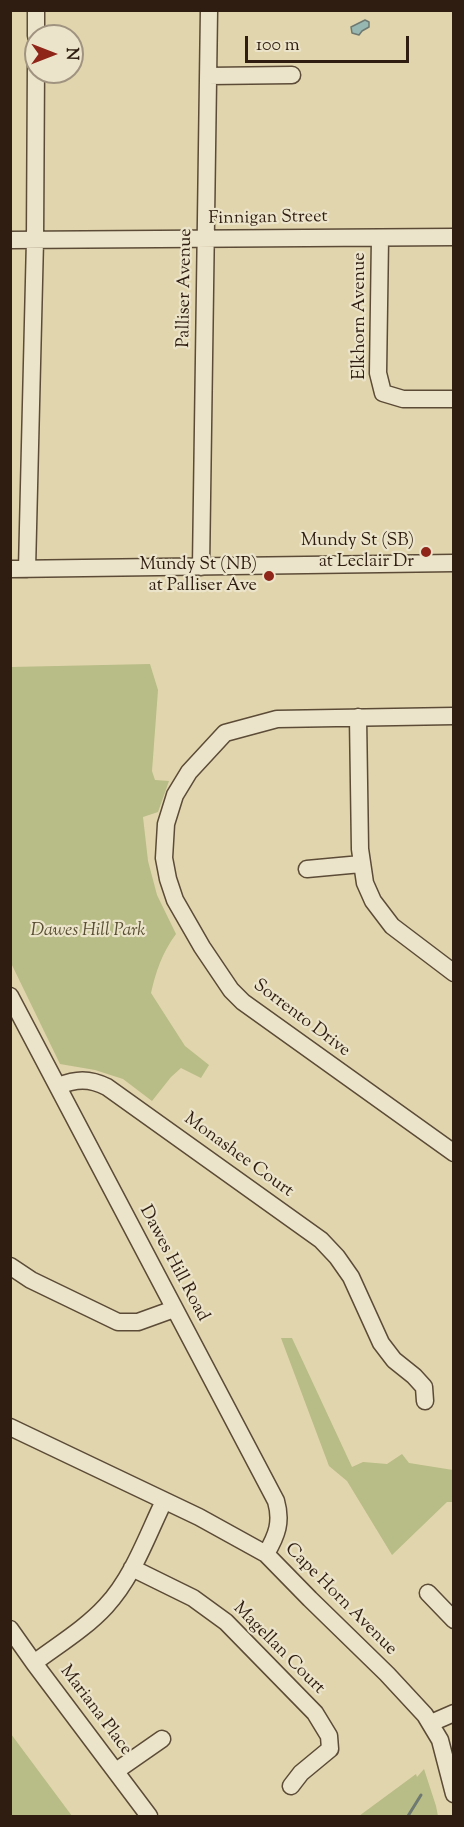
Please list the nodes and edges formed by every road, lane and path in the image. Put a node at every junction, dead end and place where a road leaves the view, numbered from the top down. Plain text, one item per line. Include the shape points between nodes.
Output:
1 (209, 10) edge
2 (292, 75) dead end
3 (208, 76) junction
4 (36, 84) edge
5 (453, 237) edge
6 (380, 238) junction
7 (207, 239) junction
8 (10, 240) edge
9 (35, 240) junction
10 (453, 399) edge
11 (453, 563) edge
12 (201, 567) junction
13 (19, 569) edge
14 (453, 716) edge
15 (358, 717) junction
16 (361, 864) junction
17 (307, 869) dead end
18 (453, 973) edge
19 (10, 996) edge
20 (58, 1086) junction
21 (453, 1153) edge
22 (10, 1266) edge
23 (174, 1309) junction
24 (425, 1401) dead end
25 (10, 1427) edge
26 (164, 1501) junction
27 (266, 1554) junction
28 (132, 1568) junction
29 (428, 1593) dead end
30 (453, 1620) edge
31 (10, 1629) edge
32 (34, 1663) junction
33 (453, 1713) edge
34 (431, 1723) junction
35 (162, 1739) dead end
36 (116, 1772) junction
37 (291, 1786) dead end
38 (453, 1794) edge
39 (149, 1816) edge

1 - 3 street, Palliser Avenue
2 - 3 street
3 - 7 street, Palliser Avenue
4 - 9 street
5 - 6 street, Finnigan Street
6 - 7 street, Finnigan Street
6 - 10 street, Elkhorn Avenue via 378,373 383,393 403,399
7 - 9 street, Finnigan Street
7 - 12 street, Palliser Avenue
8 - 9 street, Finnigan Street
9 - 13 street
11 - 12 street
12 - 13 street
14 - 15 street, Sorrento Drive
15 - 16 street
15 - 21 street, Sorrento Drive via 277,719 225,733 198,760 175,795 165,834 168,879 202,947 243,1002
16 - 17 street
16 - 18 street via 365,883 382,915
19 - 20 street, Dawes Hill Road
20 - 23 street, Dawes Hill Road
20 - 24 street, Monashee Court via 81,1079 107,1087 321,1240 351,1277 381,1343 424,1387
22 - 23 street via 118,1322 138,1322
23 - 27 street, Dawes Hill Road via 276,1501 279,1524
25 - 26 street, Cape Horn Avenue
26 - 27 street, Cape Horn Avenue
26 - 28 street
27 - 34 street, Cape Horn Avenue
28 - 32 street via 105,1608
28 - 37 street, Magellan Court via 194,1598 215,1613 324,1726 330,1749
29 - 30 street
31 - 32 street, Mariana Place
32 - 36 street, Mariana Place
33 - 34 street
34 - 38 street, Cape Horn Avenue via 442,1748
35 - 36 street
36 - 39 street, Mariana Place

